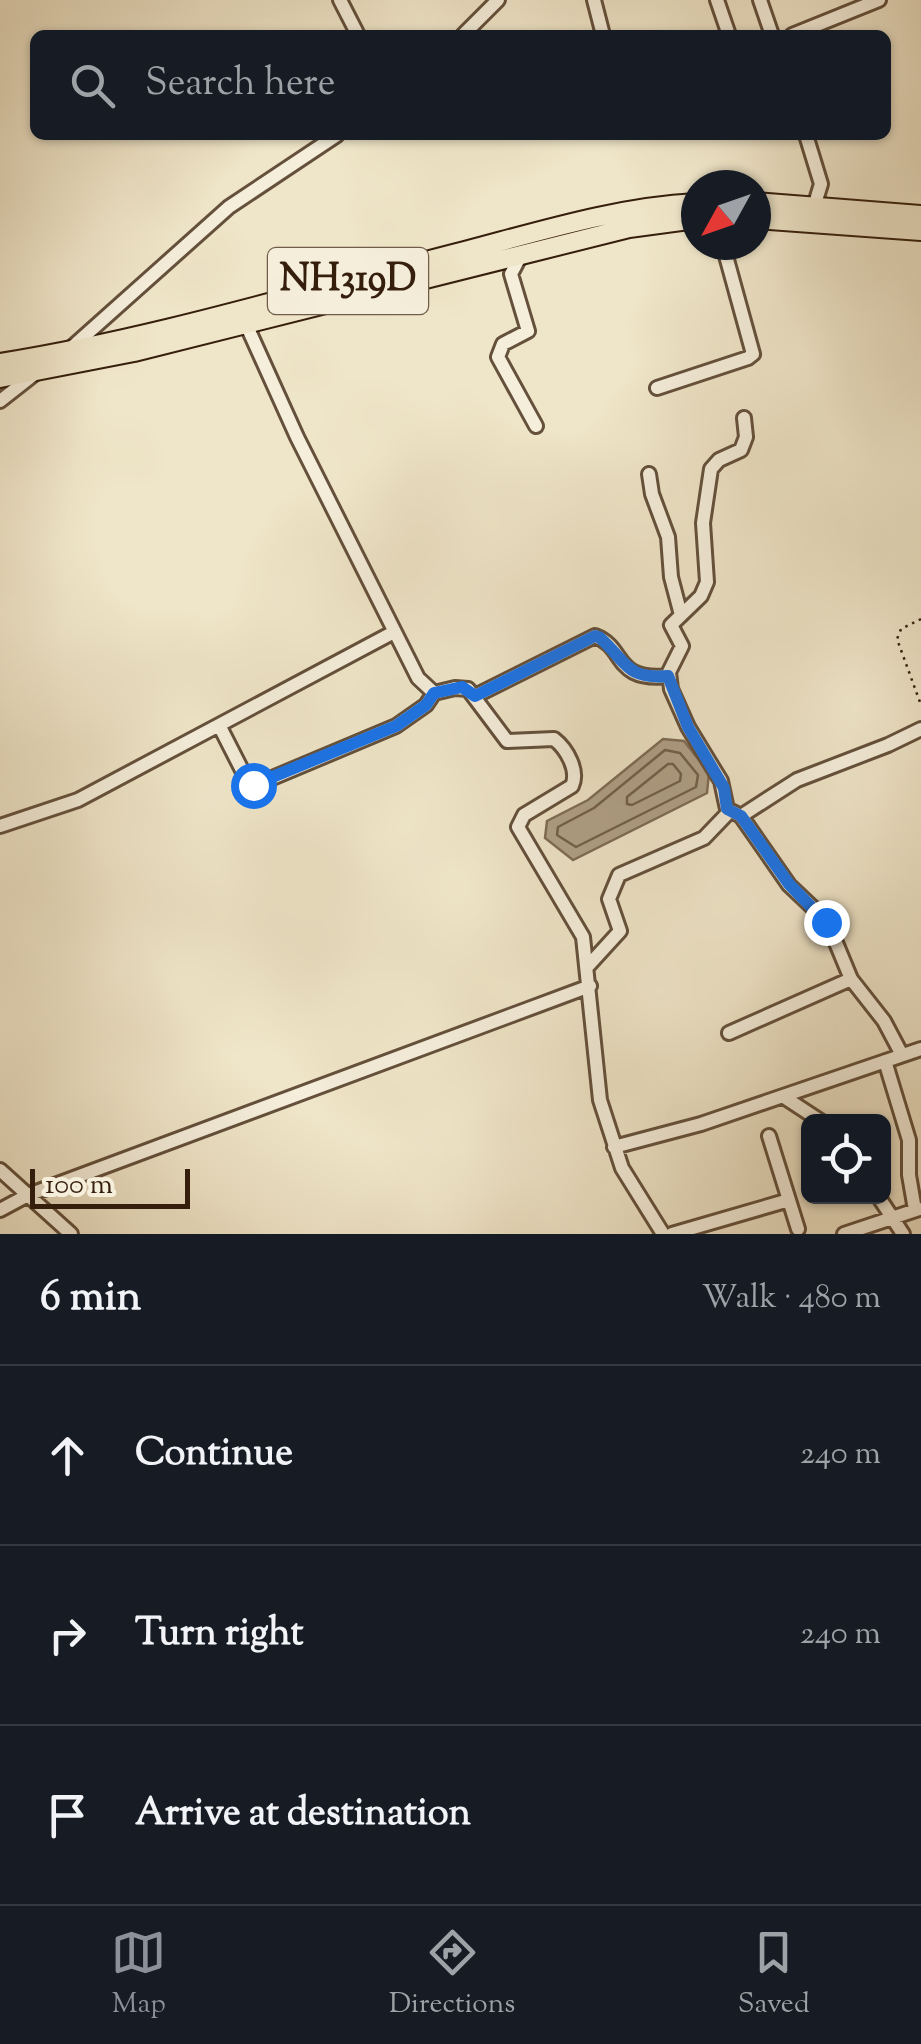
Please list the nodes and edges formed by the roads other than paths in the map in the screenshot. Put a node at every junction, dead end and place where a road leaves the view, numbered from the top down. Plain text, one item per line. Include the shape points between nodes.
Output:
1 (340, 0) edge
2 (498, 0) edge
3 (594, 0) edge
4 (717, 0) edge
5 (760, 0) edge
6 (880, 0) edge
7 (355, 30) edge
8 (469, 30) edge
9 (602, 30) edge
10 (727, 30) edge
11 (770, 30) edge
12 (805, 30) edge
13 (329, 140) edge
14 (807, 140) edge
15 (681, 204) edge
16 (771, 205) edge
17 (812, 213) junction
18 (921, 215) edge
19 (771, 217) edge
20 (681, 222) edge
21 (921, 231) edge
22 (522, 255) junction
23 (727, 260) edge
24 (246, 324) junction
25 (67, 352) junction
26 (0, 364) edge
27 (36, 372) junction
28 (0, 378) edge
29 (657, 388) dead end
30 (0, 402) edge
31 (744, 418) dead end
32 (536, 426) dead end
33 (649, 474) dead end
34 (681, 615) junction
35 (394, 632) junction
36 (668, 676) junction
37 (434, 693) junction
38 (475, 696) junction
39 (219, 725) junction
40 (921, 729) edge
41 (735, 814) junction
42 (0, 826) edge
43 (588, 966) junction
44 (851, 979) junction
45 (590, 986) junction
46 (729, 1033) dead end
47 (921, 1049) edge
48 (902, 1055) junction
49 (885, 1062) junction
50 (784, 1097) junction
51 (810, 1114) edge
52 (769, 1136) dead end
53 (614, 1146) junction
54 (0, 1170) edge
55 (28, 1195) junction
56 (790, 1200) junction
57 (883, 1204) edge
58 (918, 1209) edge
59 (0, 1210) edge
60 (892, 1219) junction
61 (798, 1229) dead end
62 (71, 1234) edge
63 (663, 1234) edge
64 (672, 1234) edge
65 (844, 1234) edge
66 (904, 1234) edge

1 - 7 street
2 - 8 street
3 - 9 street
4 - 10 street
5 - 11 street
6 - 12 street
13 - 25 street via 229,208
14 - 17 street via 820,184
15 - 25 highway, NH319D via 555,228
16 - 17 highway
17 - 18 highway
17 - 19 highway
17 - 21 highway
20 - 22 highway, NH319D
22 - 24 highway, NH319D
22 - 32 street via 511,274 528,331 503,344 498,357
23 - 29 street via 753,354
24 - 27 highway, NH319D
24 - 35 street
25 - 26 highway, NH319D
25 - 27 street
27 - 28 highway, NH319D
27 - 30 street
31 - 34 street via 741,450 711,469 703,524 707,582
33 - 34 street
34 - 36 street via 671,625 682,646
35 - 37 street via 418,678
35 - 39 street
36 - 38 street via 639,675 595,636
36 - 41 street
37 - 38 street via 462,687
37 - 39 street via 396,726 253,785
38 - 43 street via 507,742 554,740 574,769 572,786 524,815 518,828 579,928
39 - 42 street via 78,800
40 - 41 street via 797,780
41 - 43 street via 704,838 620,875 609,899 620,932
41 - 44 street via 826,922
43 - 45 street
44 - 46 street
44 - 48 street
45 - 53 street via 596,1080
45 - 55 street
47 - 48 street
48 - 49 street
49 - 50 street
49 - 58 street via 909,1140 908,1175
50 - 51 street
50 - 53 street
52 - 56 street
53 - 63 street
54 - 55 street
55 - 59 street
55 - 62 street
56 - 61 street
56 - 64 street
57 - 60 street
58 - 60 street
60 - 65 street
60 - 66 street

